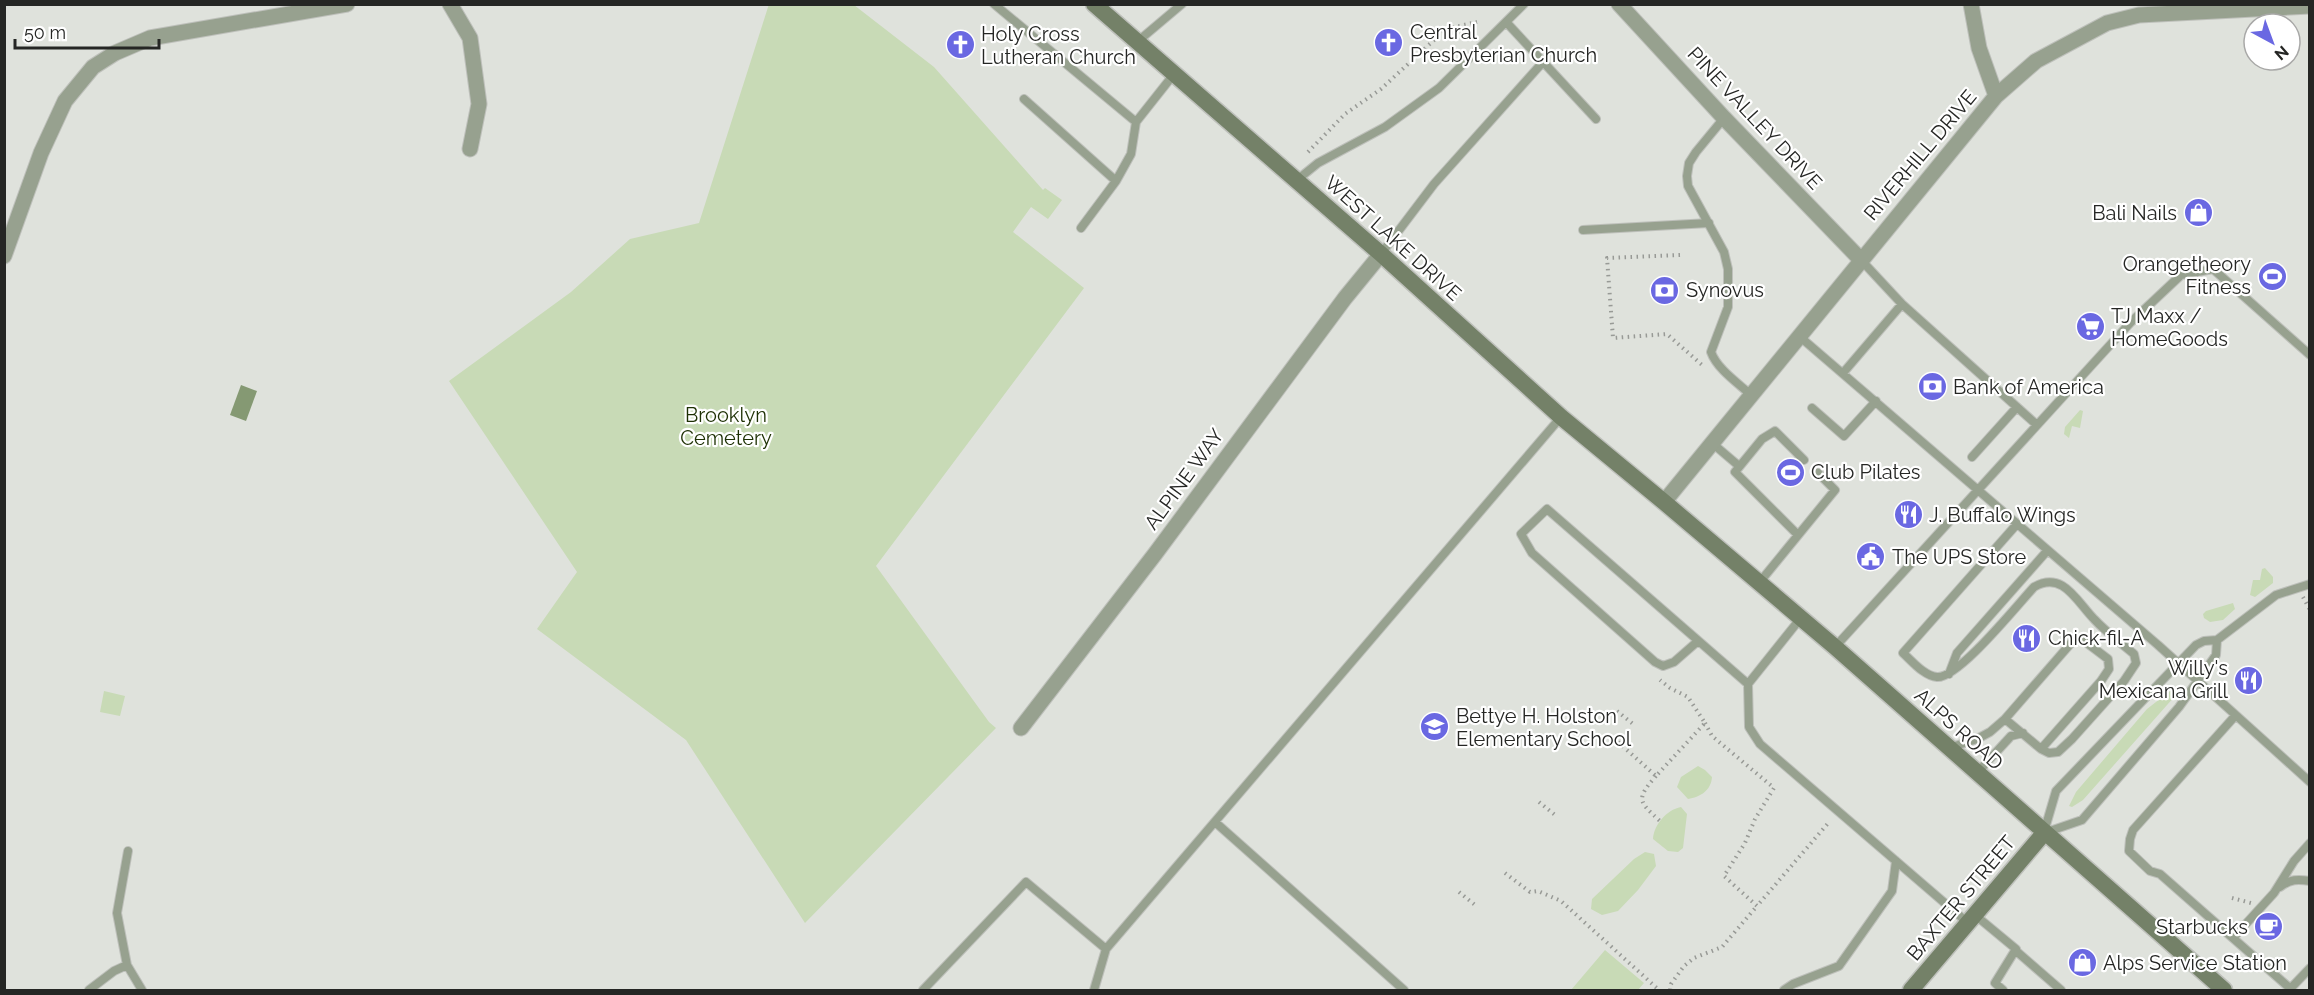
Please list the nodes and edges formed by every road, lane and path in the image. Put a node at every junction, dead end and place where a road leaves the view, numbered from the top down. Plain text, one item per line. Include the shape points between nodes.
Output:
1 (347, 4) edge
2 (450, 4) edge
3 (994, 4) edge
4 (1094, 4) edge
5 (1182, 4) edge
6 (1524, 4) edge
7 (1619, 4) edge
8 (1971, 4) edge
9 (2308, 8) edge
10 (1478, 22) dead end
11 (1507, 23) junction
12 (1137, 42) junction
13 (1543, 62) junction
14 (1174, 74) junction
15 (1996, 96) junction
16 (1024, 99) dead end
17 (1724, 118) junction
18 (1596, 119) dead end
19 (1136, 122) junction
20 (470, 149) dead end
21 (1307, 153) dead end
22 (1116, 181) junction
23 (1297, 181) junction
24 (1709, 223) junction
25 (1081, 228) dead end
26 (1583, 230) dead end
27 (1381, 254) junction
28 (1680, 255) dead end
29 (4, 256) edge
30 (1860, 260) junction
31 (1902, 304) junction
32 (1799, 336) junction
33 (2310, 355) edge
34 (1706, 369) dead end
35 (1843, 373) junction
36 (1751, 395) junction
37 (1876, 401) junction
38 (2017, 407) junction
39 (1812, 408) dead end
40 (1560, 417) junction
41 (2037, 425) junction
42 (1712, 443) junction
43 (1972, 457) dead end
44 (1804, 460) dead end
45 (1739, 466) junction
46 (1818, 473) dead end
47 (1978, 490) junction
48 (1664, 502) junction
49 (2016, 524) junction
50 (1798, 535) junction
51 (2047, 551) junction
52 (1759, 584) junction
53 (2310, 584) edge
54 (2306, 603) dead end
55 (2310, 610) edge
56 (1800, 619) junction
57 (2217, 640) junction
58 (1698, 641) junction
59 (1835, 647) junction
60 (2178, 664) junction
61 (1949, 675) junction
62 (1660, 680) dead end
63 (2197, 683) junction
64 (1748, 684) junction
65 (1617, 711) dead end
66 (2235, 716) junction
67 (2005, 718) junction
68 (1705, 723) junction
69 (1633, 724) dead end
70 (1021, 728) dead end
71 (2023, 733) junction
72 (1618, 742) dead end
73 (1949, 748) junction
74 (2041, 748) junction
75 (1977, 773) junction
76 (1656, 776) junction
77 (2310, 782) edge
78 (1539, 802) dead end
79 (1838, 810) junction
80 (1555, 815) dead end
81 (1660, 821) dead end
82 (1215, 822) junction
83 (2044, 833) junction
84 (2310, 843) edge
85 (128, 851) dead end
86 (1896, 861) junction
87 (1505, 873) dead end
88 (2310, 881) edge
89 (1459, 892) dead end
90 (2274, 893) junction
91 (2232, 898) dead end
92 (2251, 903) dead end
93 (1475, 905) dead end
94 (1757, 906) junction
95 (1972, 919) junction
96 (2233, 938) junction
97 (1106, 949) junction
98 (2015, 950) junction
99 (127, 965) junction
100 (2310, 968) edge
101 (1995, 983) junction
102 (1914, 989) edge
103 (89, 990) edge
104 (142, 990) edge
105 (923, 990) edge
106 (1094, 990) edge
107 (1404, 990) edge
108 (1659, 990) edge
109 (1670, 990) edge
110 (1784, 990) edge
111 (1988, 990) edge
112 (2003, 990) edge
113 (2061, 990) edge
114 (2224, 990) edge
115 (2291, 990) edge

1 - 29 street via 150,38 115,53 93,68 65,101 41,153
2 - 20 street via 470,38 479,104
3 - 19 lane
4 - 12 main road, WEST LAKE DRIVE
5 - 12 lane
6 - 11 lane
7 - 17 street, PINE VALLEY DRIVE
8 - 15 street
9 - 15 street, RIVERHILL DRIVE via 2139,15 2107,23 2036,62
10 - 21 path via 1446,28 1381,89 1345,114
11 - 13 lane
11 - 23 lane via 1439,88 1385,127 1318,163
12 - 14 main road, WEST LAKE DRIVE
13 - 18 lane
13 - 27 lane via 1434,184
14 - 19 lane
14 - 23 main road, WEST LAKE DRIVE
15 - 30 street, RIVERHILL DRIVE
16 - 22 lane
17 - 24 lane via 1696,152 1687,176 1688,186
17 - 30 street, PINE VALLEY DRIVE
19 - 22 lane via 1131,154
22 - 25 lane
23 - 27 main road, WEST LAKE DRIVE
24 - 26 lane
24 - 36 lane via 1724,252 1729,296 1711,352 1727,374
27 - 40 main road, WEST LAKE DRIVE
27 - 70 street, ALPINE WAY
28 - 34 path via 1607,258 1613,338 1668,334
30 - 31 lane
30 - 32 street, RIVERHILL DRIVE
31 - 35 lane
31 - 38 lane
32 - 35 lane
32 - 36 street, RIVERHILL DRIVE
33 - 41 lane via 2213,269 2181,275 2131,322
35 - 37 lane
36 - 42 street, RIVERHILL DRIVE
37 - 39 lane via 1844,436
37 - 47 lane
38 - 41 lane
38 - 43 lane
40 - 48 main road, WEST LAKE DRIVE
40 - 82 lane
41 - 47 lane
42 - 45 lane
42 - 48 street, RIVERHILL DRIVE
44 - 45 lane via 1774,431
45 - 50 lane via 1735,472
46 - 50 lane via 1835,490
47 - 49 lane
47 - 59 lane
48 - 52 main road, ALPS ROAD
49 - 51 lane
49 - 61 lane via 1903,653 1926,673 1937,678
50 - 52 lane
51 - 60 lane
51 - 61 lane via 1957,653
52 - 56 main road, ALPS ROAD
53 - 57 lane via 2276,595
54 - 55 path
56 - 59 main road, ALPS ROAD
56 - 64 lane
57 - 60 lane via 2204,640
57 - 63 lane via 2216,655
58 - 58 lane via 1546,509 1521,534 1532,552 1655,662 1663,666 1674,662
58 - 64 lane
59 - 73 main road, ALPS ROAD
60 - 63 lane
60 - 83 lane via 2056,791
61 - 74 lane via 1965,663 2034,586 2041,582 2059,583 2078,598 2092,618 2134,654 2136,663 2065,746 2049,753
62 - 68 path via 1689,698
63 - 66 lane
63 - 83 lane via 2082,820
64 - 79 lane via 1749,727 1760,744
65 - 69 path
66 - 77 lane
66 - 96 lane via 2133,830 2129,851
67 - 71 lane
67 - 73 lane via 1990,732
67 - 74 lane via 2072,642 2083,640 2100,651 2108,659 2109,669
68 - 76 path
68 - 94 path via 1712,736 1774,788 1724,876
71 - 74 lane
71 - 75 lane via 2006,740
72 - 76 path
73 - 75 main road, ALPS ROAD
75 - 83 main road, ALPS ROAD
76 - 81 path via 1642,791 1642,800
78 - 80 path
79 - 86 lane
79 - 94 path
82 - 97 lane
82 - 107 lane
83 - 95 main road, BAXTER STREET
83 - 114 main road, ALPS ROAD
84 - 90 lane
85 - 99 lane via 117,913
86 - 95 lane
86 - 110 lane via 1892,891 1839,966
87 - 108 path via 1530,892 1538,891 1561,901
88 - 90 lane via 2286,882
89 - 93 path
90 - 96 lane
91 - 92 path
94 - 109 path via 1722,947 1684,966
95 - 98 lane
95 - 102 main road, BAXTER STREET
96 - 115 lane
97 - 105 lane via 1026,882
97 - 106 lane
98 - 101 lane
98 - 113 lane
99 - 103 lane
99 - 104 lane
100 - 115 lane
101 - 111 lane
101 - 112 lane

